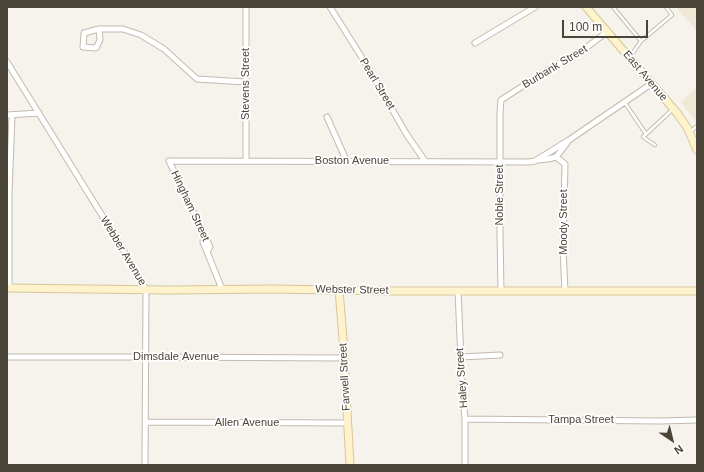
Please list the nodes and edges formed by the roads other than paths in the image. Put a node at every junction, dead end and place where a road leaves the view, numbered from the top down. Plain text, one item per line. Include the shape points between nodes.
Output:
1 (246, 7) edge
2 (330, 7) edge
3 (535, 7) edge
4 (586, 7) edge
5 (612, 7) edge
6 (666, 7) edge
7 (99, 29) junction
8 (607, 32) junction
9 (641, 41) junction
10 (474, 43) dead end
11 (629, 58) junction
12 (7, 62) edge
13 (246, 82) junction
14 (651, 84) junction
15 (501, 100) joint
16 (625, 102) junction
17 (673, 109) junction
18 (39, 113) junction
19 (9, 115) edge
20 (326, 117) dead end
21 (697, 126) edge
22 (690, 132) junction
23 (646, 134) junction
24 (569, 140) junction
25 (655, 145) dead end
26 (697, 150) edge
27 (556, 157) junction
28 (535, 160) junction
29 (169, 161) joint
30 (246, 161) junction
31 (425, 161) junction
32 (347, 162) junction
33 (500, 162) junction
34 (203, 242) dead end
35 (207, 252) junction
36 (8, 288) edge
37 (222, 289) junction
38 (146, 290) junction
39 (339, 290) junction
40 (458, 291) junction
41 (501, 291) junction
42 (565, 291) junction
43 (697, 291) edge
44 (500, 355) dead end
45 (7, 357) edge
46 (146, 357) junction
47 (461, 357) junction
48 (344, 358) junction
49 (465, 419) junction
50 (697, 420) edge
51 (146, 422) junction
52 (348, 422) junction
53 (145, 465) edge
54 (350, 465) edge
55 (466, 465) edge

1 - 13 street, Stevens Street
2 - 31 street, Pearl Street
3 - 10 street
4 - 8 main road, East Avenue
5 - 9 lane
6 - 9 lane via 672,15
7 - 7 street via 84,33 82,47 96,48 100,40
7 - 13 street via 123,29 141,35 164,49 197,79
8 - 11 main road, East Avenue
8 - 15 street, Burbank Street
9 - 11 lane
11 - 14 main road, East Avenue
12 - 18 street, Webber Avenue
13 - 30 street, Stevens Street
14 - 16 street, Boston Avenue
14 - 17 main road, East Avenue
15 - 33 street, Noble Street
16 - 23 lane
16 - 24 street, Boston Avenue
17 - 22 main road, East Avenue
17 - 23 lane
18 - 19 street
18 - 38 street, Webber Avenue
19 - 36 street
20 - 32 street
21 - 22 lane
22 - 26 main road, East Avenue
23 - 25 lane via 643,137
24 - 27 street, Boston Avenue
24 - 28 street, Boston Avenue
27 - 28 street, Boston Avenue
27 - 42 street, Moody Street via 565,164
28 - 33 street, Boston Avenue
29 - 30 street, Boston Avenue
29 - 35 street, Hingham Street via 210,247
30 - 32 street, Boston Avenue
31 - 32 street, Boston Avenue
31 - 33 street, Boston Avenue
33 - 41 street, Noble Street
34 - 35 street
35 - 37 street
36 - 38 main road, Webster Street
37 - 38 main road, Webster Street
37 - 39 main road, Webster Street
38 - 46 street, Webber Avenue
39 - 40 main road, Webster Street
39 - 48 main road, Farwell Street
40 - 41 main road, Webster Street
40 - 47 street, Haley Street
41 - 42 main road, Webster Street
42 - 43 main road, Webster Street
44 - 47 street
45 - 46 street, Dimsdale Avenue
46 - 48 street, Dimsdale Avenue
46 - 51 street, Webber Avenue
47 - 49 street, Haley Street
48 - 52 main road, Farwell Street
49 - 50 street, Tampa Street
49 - 55 street, Haley Street
51 - 52 street, Allen Avenue
51 - 53 street, Webber Avenue
52 - 54 main road, Farwell Street

